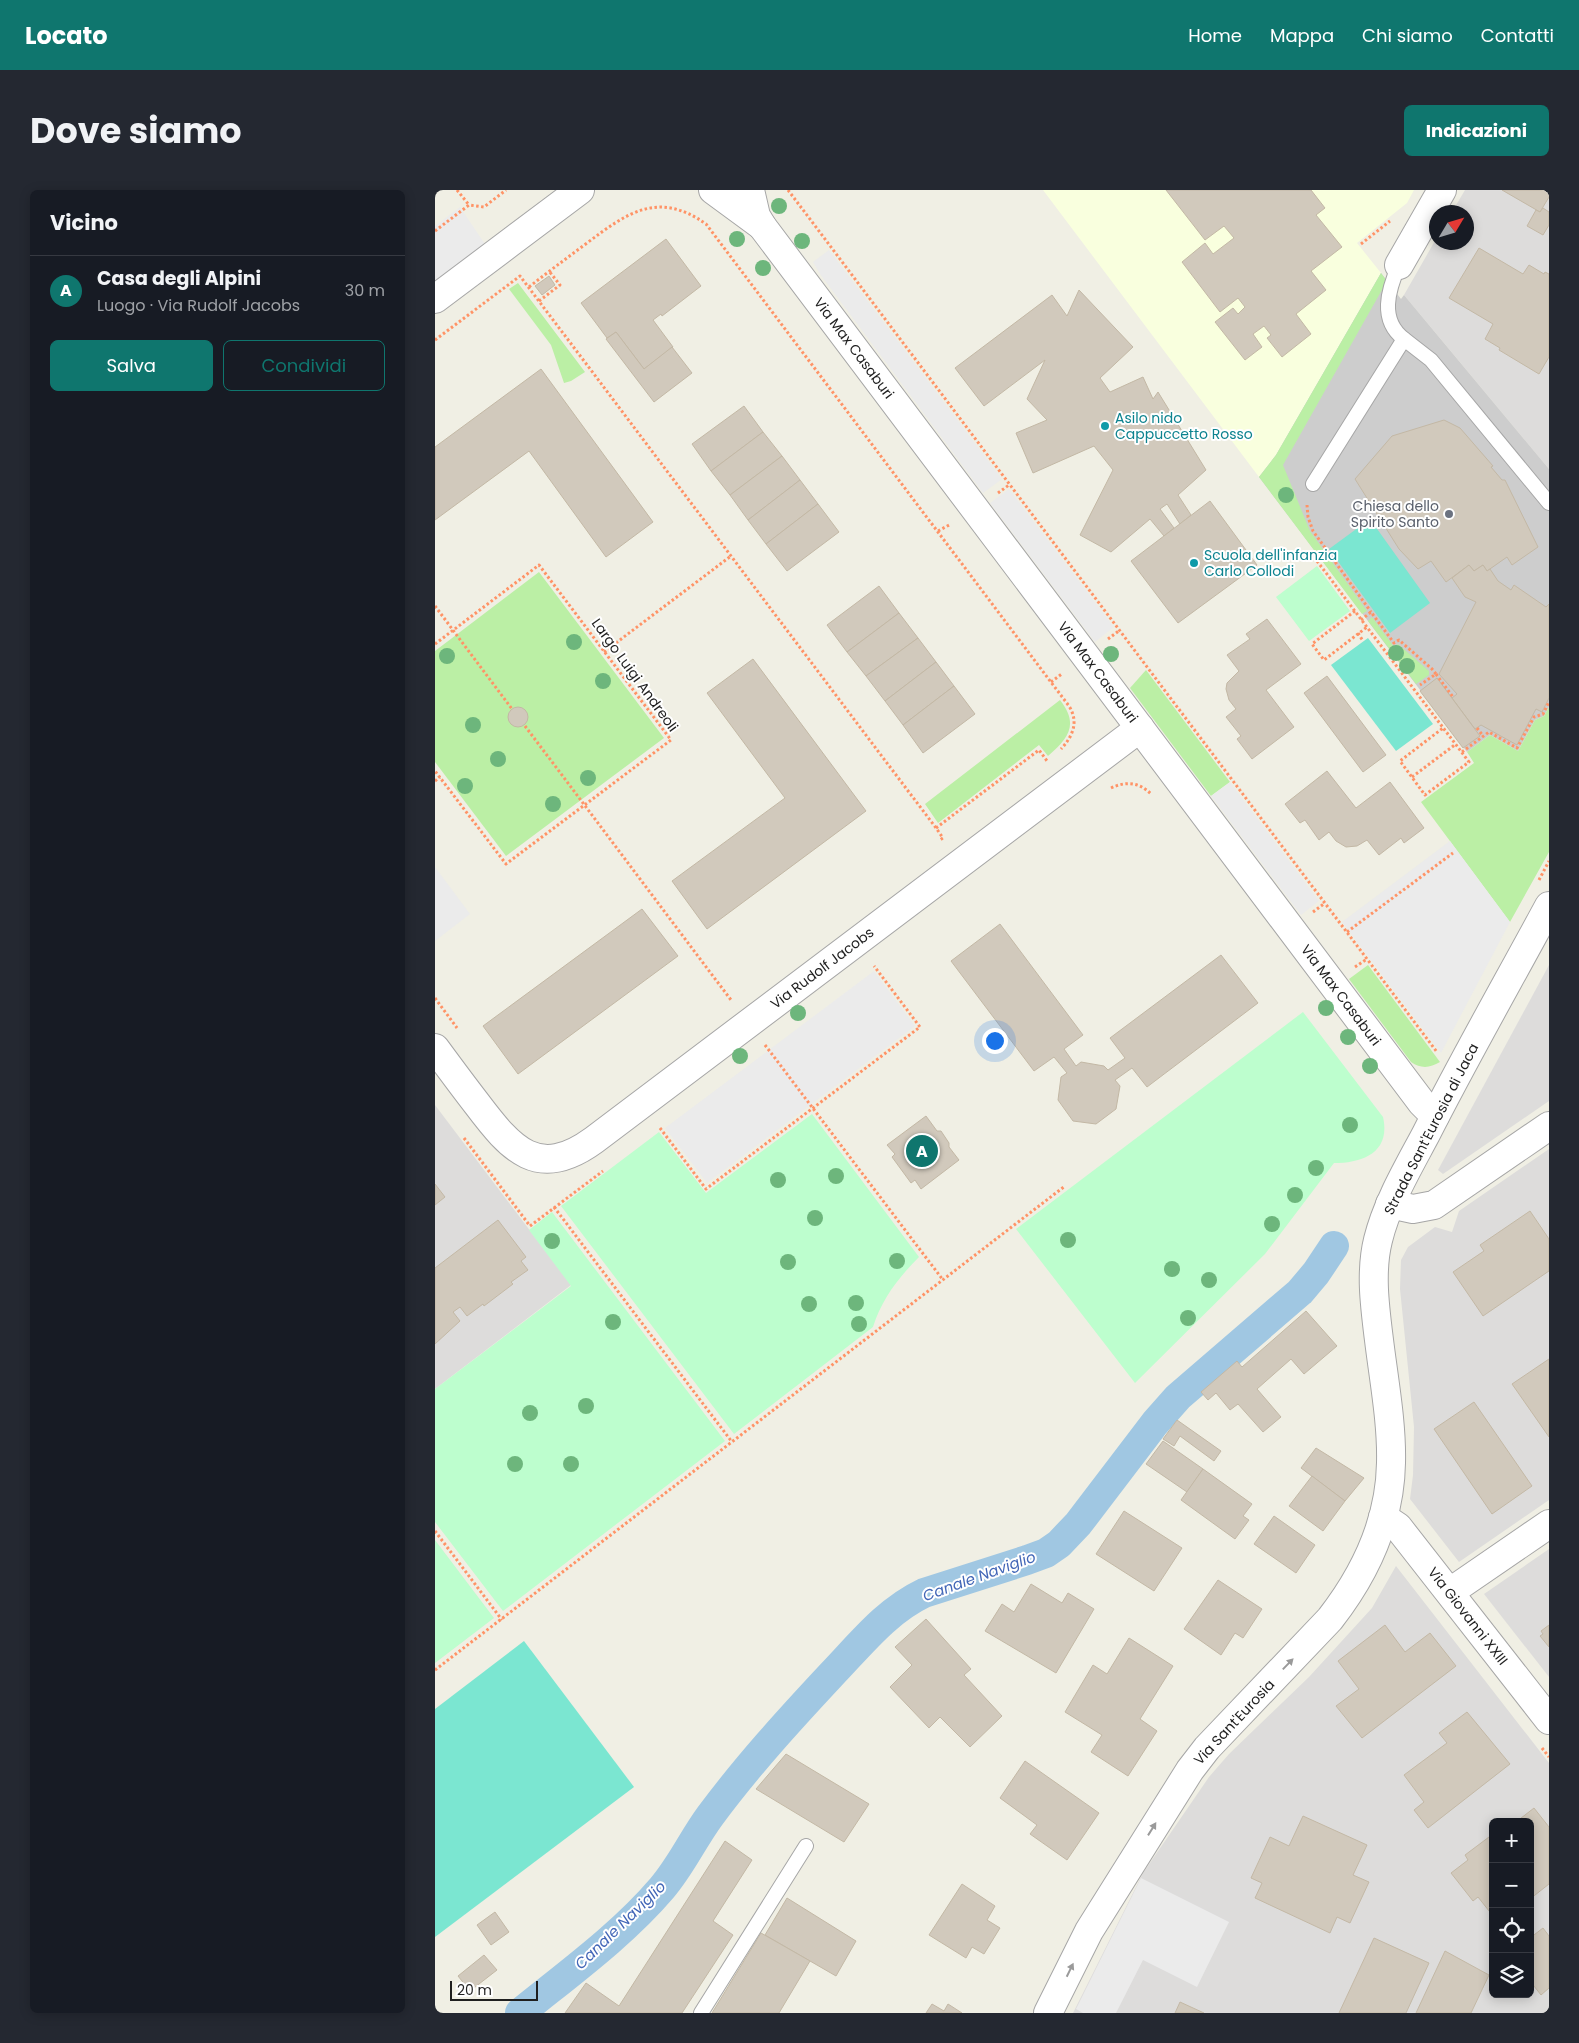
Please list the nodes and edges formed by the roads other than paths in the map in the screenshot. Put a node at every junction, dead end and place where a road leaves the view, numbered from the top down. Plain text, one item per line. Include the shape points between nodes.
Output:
1 (713, 190) edge
2 (750, 190) edge
3 (1442, 190) edge
4 (582, 191) edge
5 (762, 226) junction
6 (1399, 265) joint
7 (435, 299) edge
8 (1404, 338) junction
9 (1313, 484) road end
10 (1549, 503) edge
11 (1140, 728) junction
12 (1542, 896) edge
13 (435, 1048) edge
14 (1435, 1116) junction
15 (1549, 1126) edge
16 (1390, 1204) junction
17 (1383, 1517) junction
18 (1549, 1524) edge
19 (1450, 1592) junction
20 (1543, 1731) edge
21 (806, 1846) dead end
22 (701, 2013) edge
23 (1048, 2013) edge

1 - 5 street, Via Max Casaburi
2 - 5 street, Via Max Casaburi via 756,216
3 - 6 street
4 - 7 street
5 - 11 street, Via Max Casaburi
6 - 8 lane via 1387,309 1391,323
8 - 9 lane
8 - 10 lane via 1431,360
11 - 13 street, Via Rudolf Jacobs via 585,1146 563,1156 538,1158 514,1148
11 - 14 street, Via Max Casaburi
12 - 14 street, Strada Sant'Eurosia di Jaca
14 - 16 street, Strada Sant'Eurosia di Jaca
15 - 16 street via 1434,1205 1413,1209
16 - 17 street, Strada Sant'Eurosia di Jaca via 1374,1264 1391,1451 1389,1489
17 - 19 street, Via Giovanni XXIII via 1398,1527
23 -> 17 street, Via Sant'Eurosia via 1089,1931 1189,1770 1330,1620 1362,1572
18 - 19 street
19 - 20 street, Via Giovanni XXIII
21 - 22 lane

